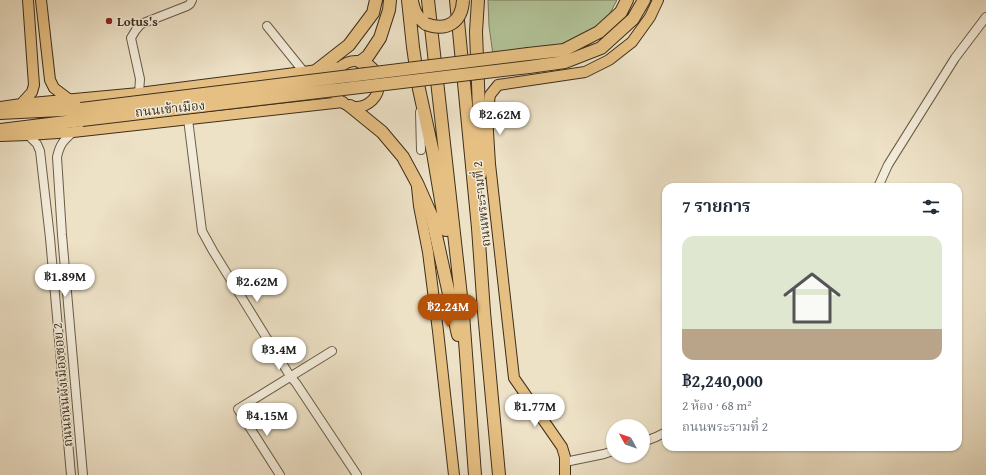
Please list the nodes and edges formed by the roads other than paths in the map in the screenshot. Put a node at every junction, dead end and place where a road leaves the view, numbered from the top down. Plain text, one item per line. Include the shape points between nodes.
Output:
1 (28, 0) edge
2 (41, 0) edge
3 (192, 0) edge
4 (376, 0) edge
5 (390, 0) edge
6 (408, 0) edge
7 (412, 0) edge
8 (428, 0) edge
9 (456, 0) edge
10 (463, 0) edge
11 (478, 0) edge
12 (627, 0) edge
13 (644, 0) edge
14 (658, 0) edge
15 (986, 17) edge
16 (267, 26) dead end
17 (360, 62) junction
18 (341, 67) junction
19 (416, 67) junction
20 (317, 70) junction
21 (304, 72) junction
22 (376, 72) junction
23 (419, 86) junction
24 (379, 87) junction
25 (139, 94) junction
26 (70, 100) junction
27 (21, 104) junction
28 (346, 104) junction
29 (0, 107) edge
30 (0, 113) edge
31 (82, 114) junction
32 (188, 119) junction
33 (0, 130) edge
34 (73, 132) junction
35 (28, 135) junction
36 (0, 136) edge
37 (421, 150) dead end
38 (417, 183) junction
39 (880, 183) edge
40 (478, 228) junction
41 (62, 236) junction
42 (50, 238) junction
43 (484, 312) junction
44 (463, 314) junction
45 (332, 351) dead end
46 (467, 375) junction
47 (290, 376) junction
48 (492, 399) junction
49 (662, 434) edge
50 (650, 440) edge
51 (606, 453) edge
52 (565, 462) junction
53 (71, 475) edge
54 (83, 475) edge
55 (280, 475) edge
56 (357, 475) edge
57 (454, 475) edge
58 (475, 475) edge
59 (499, 475) edge
60 (508, 475) edge
61 (566, 475) edge

1 - 27 main road via 34,85 32,92
2 - 26 main road via 50,80 54,88
3 - 25 street via 187,6 141,24 132,35 140,79
4 - 20 highway via 373,13 349,45
5 - 17 highway via 380,38 368,56
6 - 19 highway
7 - 10 highway, bridge via 414,12 425,24 439,27 452,24 456,20 461,14
8 - 44 highway
9 - 40 highway, ถนนพระรามที่ 2
11 - 40 highway
12 - 31 highway, bridge via 621,12 599,32 564,50
13 - 31 highway, bridge via 633,19 601,48 565,62
14 - 52 main road, ถนนพระรามที่ 2 via 650,17 632,42 609,60 585,72 498,85 490,95 487,115 490,164 514,378 562,447
15 - 39 street via 955,58 888,165
16 - 21 street
17 - 18 main road, ถนนเข้าเมือง via 348,63
17 - 22 main road
18 - 20 main road, ถนนเข้าเมือง
18 - 28 main road via 334,78 334,85 338,98
19 - 22 highway
19 - 23 highway
20 - 21 main road, ถนนเข้าเมือง
21 - 25 main road, ถนนเข้าเมือง
22 - 24 main road
23 - 24 highway
23 - 37 street
23 - 44 highway
24 - 28 main road, ถนนเข้าเมือง via 372,101 365,105 358,107
25 - 26 main road, ถนนเข้าเมือง
26 - 27 main road, ถนนเข้าเมือง
27 - 29 main road, ถนนเข้าเมือง
28 - 32 main road, ถนนเข้าเมือง
28 - 38 highway via 382,132 403,157
30 - 31 highway
31 - 33 highway
32 - 34 main road, ถนนเข้าเมือง
32 - 47 street via 202,231
34 - 35 main road, ถนนเข้าเมือง
34 - 41 street, ถนนถนนผังเมืองซอย 2 via 62,142 57,157
35 - 36 main road, ถนนเข้าเมือง
35 - 42 street, ถนนถนนผังเมืองซอย 2 via 40,151
38 - 46 highway via 432,217
38 - 57 main road via 428,252
40 - 43 highway, ถนนพระรามที่ 2
41 - 42 street
41 - 54 street, ถนนถนนผังเมืองซอย 2
42 - 53 street, ถนนถนนผังเมืองซอย 2
43 - 44 highway
43 - 48 highway, ถนนพระรามที่ 2
44 - 46 highway
45 - 47 street
46 - 58 highway
47 - 55 street via 238,409
47 - 56 street
48 - 59 highway, ถนนพระรามที่ 2
48 - 60 highway via 504,441
49 - 50 street
51 - 52 street
52 - 61 main road, ถนนพระรามที่ 2

